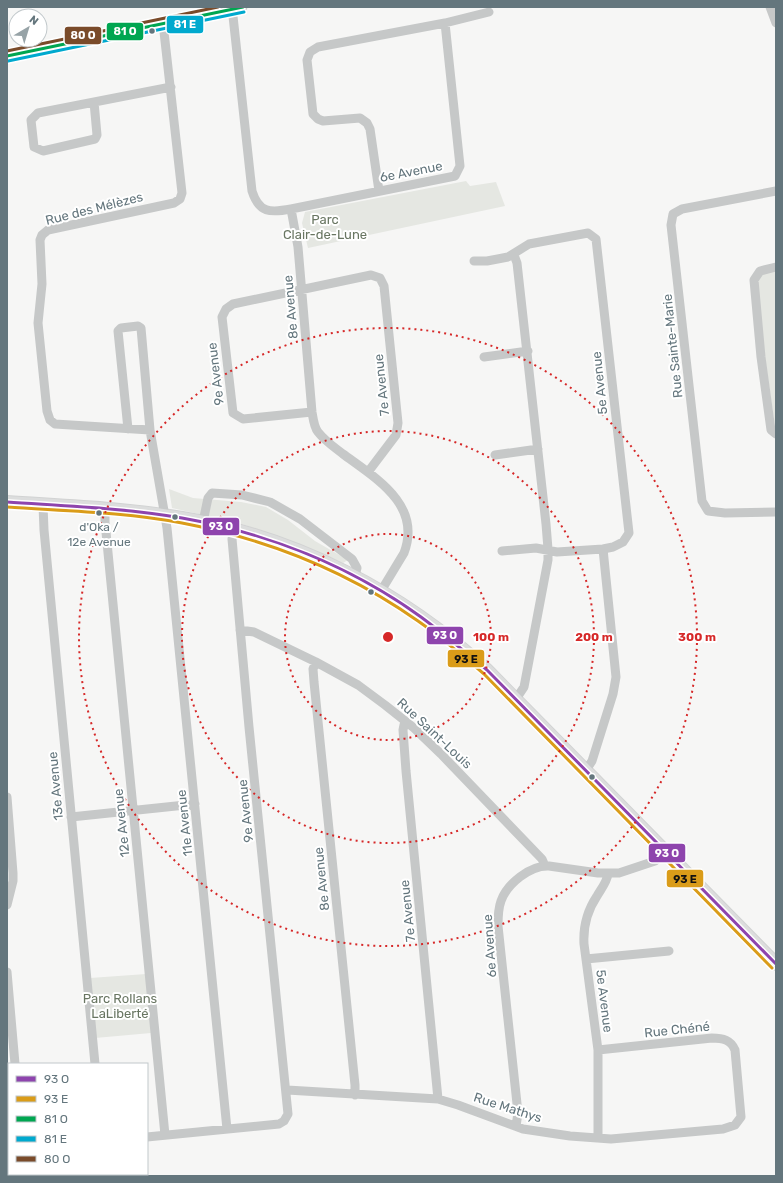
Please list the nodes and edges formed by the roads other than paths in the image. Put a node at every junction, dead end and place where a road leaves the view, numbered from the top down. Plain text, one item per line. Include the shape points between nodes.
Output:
1 (243, 7) edge
2 (232, 8) edge
3 (771, 8) edge
4 (489, 12) dead end
5 (163, 23) junction
6 (445, 23) junction
7 (776, 23) edge
8 (7, 56) edge
9 (171, 87) junction
10 (94, 102) junction
11 (379, 191) junction
12 (776, 191) edge
13 (291, 209) junction
14 (514, 255) junction
15 (474, 261) dead end
16 (776, 267) edge
17 (302, 289) junction
18 (528, 351) junction
19 (484, 357) dead end
20 (312, 412) junction
21 (128, 429) junction
22 (150, 430) junction
23 (776, 434) edge
24 (538, 449) junction
25 (495, 455) dead end
26 (368, 472) junction
27 (7, 502) edge
28 (43, 505) junction
29 (105, 510) junction
30 (776, 512) edge
31 (165, 515) junction
32 (203, 522) junction
33 (234, 530) junction
34 (548, 549) junction
35 (602, 550) junction
36 (502, 551) dead end
37 (355, 576) junction
38 (381, 591) junction
39 (240, 630) junction
40 (316, 662) junction
41 (516, 699) junction
42 (407, 722) junction
43 (586, 770) junction
44 (7, 797) edge
45 (195, 804) junction
46 (133, 810) junction
47 (72, 816) junction
48 (666, 852) junction
49 (545, 866) junction
50 (608, 874) junction
51 (9, 889) edge
52 (7, 905) edge
53 (669, 951) dead end
54 (586, 959) junction
55 (776, 964) edge
56 (7, 972) edge
57 (8, 1000) edge
58 (598, 1050) junction
59 (15, 1063) edge
60 (95, 1063) edge
61 (286, 1090) junction
62 (355, 1095) junction
63 (438, 1099) junction
64 (741, 1117) joint
65 (516, 1126) junction
66 (227, 1129) junction
67 (164, 1135) junction
68 (148, 1137) edge
69 (598, 1138) junction

1 - 2 street
2 - 5 street
2 - 13 street via 252,191 255,201 269,211
3 - 7 street
4 - 6 street
5 - 8 street
5 - 9 street, Rue des Mélèzes
6 - 11 street, 6e Avenue via 460,166 455,176
6 - 11 street via 318,47 310,52 307,60 313,114 323,121 360,118 367,123
9 - 10 street
9 - 21 street, Rue des Mélèzes via 182,194 180,199 174,203 48,230 40,240 42,284 38,323 50,420 56,424
10 - 10 street via 38,113 31,120 34,147 43,151 95,139 98,135
11 - 13 street, 6e Avenue
12 - 30 street, Rue Sainte-Marie via 682,209 673,214 671,225 702,502 708,511
13 - 17 street, 8e Avenue
14 - 15 street via 501,259
14 - 18 street
14 - 35 street, 5e Avenue via 529,244 588,233 596,239 629,533 623,542
16 - 23 street via 760,271 754,280 770,430
17 - 20 street, 8e Avenue
17 - 20 street, 9e Avenue via 234,304 226,309 222,317 233,413 243,419
17 - 26 street, 7e Avenue via 371,275 380,278 384,286 398,424 396,435
18 - 19 street
18 - 24 street
20 - 26 street, 8e Avenue via 317,430 327,442
21 - 22 street, Rue des Mélèzes
21 - 22 street via 118,332 121,328 138,326 141,328
22 - 31 street
24 - 25 street
24 - 34 street
26 - 38 street, 8e Avenue via 400,502 406,514 408,527 404,554
27 - 28 main road
28 - 29 main road
28 - 47 street, 13e Avenue via 44,538
29 - 31 main road
29 - 46 street, 12e Avenue
31 - 32 main road
31 - 45 street, 11e Avenue
32 - 33 main road
32 - 37 street via 208,498 212,493 242,495 270,502 306,524 352,559 357,568
33 - 37 main road via 289,547
33 - 39 street, 9e Avenue via 232,539
34 - 35 street via 557,552
34 - 36 street
34 - 41 street via 524,687
35 - 43 street via 616,677 592,761
37 - 38 main road
38 - 41 main road via 456,643
39 - 40 street, Rue Saint-Louis via 254,632
39 - 61 street, 9e Avenue
40 - 42 street, Rue Saint-Louis via 358,686
40 - 62 street, 8e Avenue via 313,669 314,682
41 - 43 main road
42 - 49 street, Rue Saint-Louis via 542,859
42 - 63 street, 7e Avenue via 403,727 406,771
43 - 48 main road
44 - 51 street via 13,865 13,881
45 - 46 street
45 - 66 street, 11e Avenue
46 - 47 street
46 - 67 street, 12e Avenue
47 - 60 street, 13e Avenue
48 - 50 street, 6e Avenue via 653,862 625,872
48 - 55 main road
49 - 50 street, 6e Avenue
49 - 65 street, 6e Avenue via 530,871 513,883 502,898 498,914 518,1113
50 - 54 street, 5e Avenue via 586,919
51 - 52 street
53 - 54 street
54 - 58 street, 5e Avenue
56 - 57 street
57 - 59 street
58 - 64 street, Rue Chéné via 721,1038 735,1050
58 - 69 street, 5e Avenue
61 - 62 street, Rue Mathys
61 - 66 street, 9e Avenue via 288,1114 281,1123
62 - 63 street, Rue Mathys
63 - 65 street, Rue Mathys
64 - 69 street, Rue Mathys via 735,1124 724,1129
65 - 69 street, Rue Mathys via 548,1133
66 - 67 street, 9e Avenue
67 - 68 street, 9e Avenue

